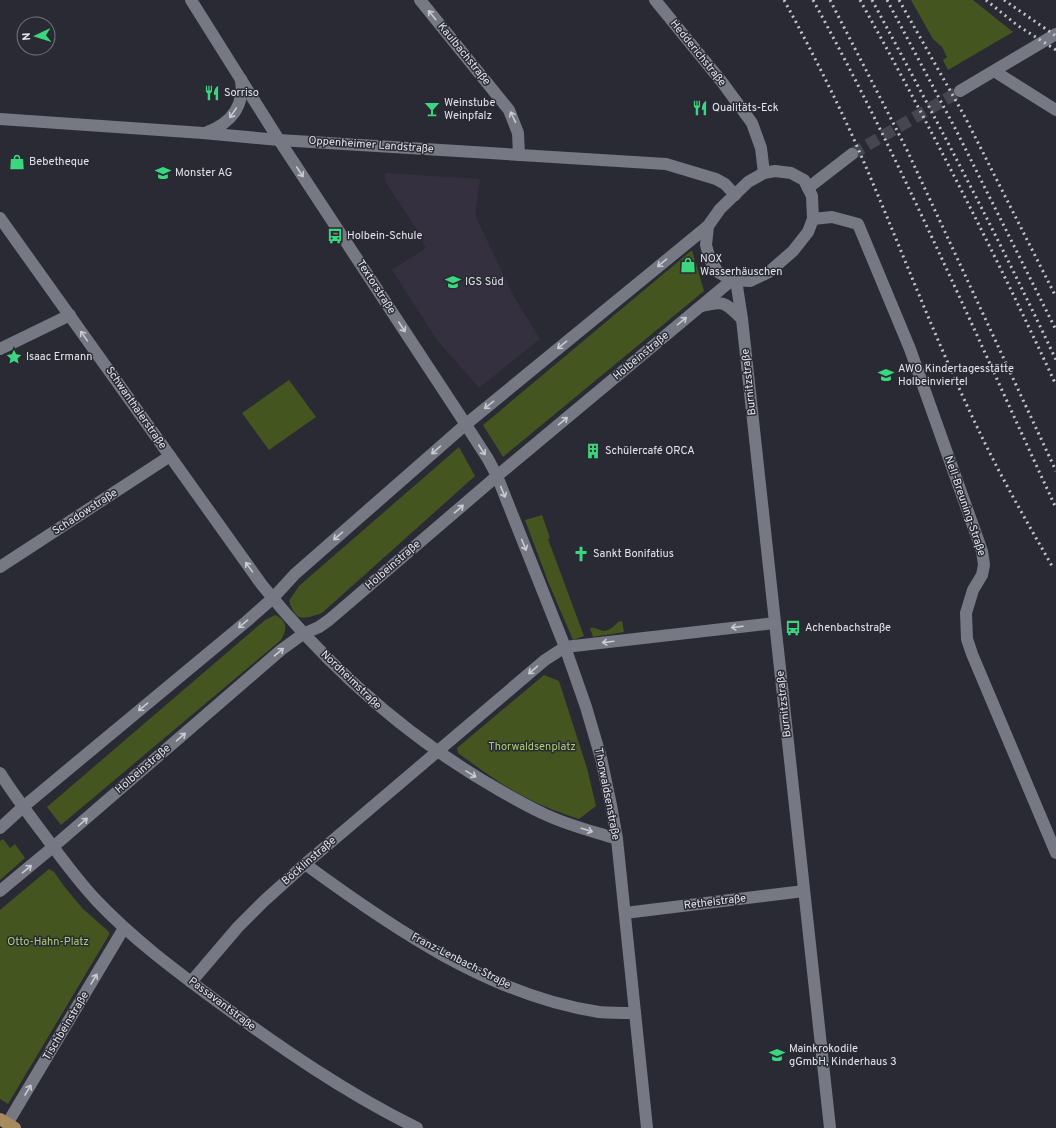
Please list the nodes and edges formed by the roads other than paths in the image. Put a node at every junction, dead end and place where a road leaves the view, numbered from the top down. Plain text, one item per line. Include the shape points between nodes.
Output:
1 (191, 0) edge
2 (420, 0) edge
3 (655, 0) edge
4 (1056, 34) edge
5 (994, 71) junction
6 (241, 78) junction
7 (960, 92) tunnel mouth
8 (1056, 110) edge
9 (0, 119) edge
10 (203, 133) junction
11 (279, 140) junction
12 (852, 154) tunnel mouth
13 (519, 155) junction
14 (764, 173) junction
15 (808, 188) junction
16 (735, 195) junction
17 (0, 218) edge
18 (813, 219) junction
19 (708, 226) junction
20 (734, 280) junction
21 (698, 307) junction
22 (70, 315) junction
23 (742, 319) junction
24 (0, 349) edge
25 (466, 425) junction
26 (170, 456) junction
27 (497, 476) junction
28 (0, 567) edge
29 (273, 598) junction
30 (776, 623) junction
31 (303, 634) junction
32 (565, 647) junction
33 (438, 752) junction
34 (0, 773) edge
35 (23, 807) junction
36 (0, 828) edge
37 (617, 839) junction
38 (53, 847) junction
39 (1056, 853) edge
40 (305, 864) junction
41 (0, 891) edge
42 (804, 891) junction
43 (625, 913) junction
44 (124, 928) junction
45 (191, 982) junction
46 (636, 1013) junction
47 (393, 1123) edge
48 (7, 1124) edge
49 (417, 1128) edge
50 (647, 1128) edge
51 (830, 1128) edge

1 - 6 street, Textorstraße
13 -> 2 street, Kaulbachstraße via 518,132 509,110
3 - 14 street, Hedderichstraße via 722,82 752,124 761,148
4 - 5 street
5 - 7 street
5 - 8 street
6 -> 10 street via 240,101 235,112 222,125
6 - 11 street, Textorstraße
9 - 10 street, Oppenheimer Landstraße
10 - 11 street, Oppenheimer Landstraße
11 - 13 street, Oppenheimer Landstraße
11 -> 25 street, Textorstraße
12 - 15 street
13 - 16 street, Oppenheimer Landstraße via 666,164 716,179
14 - 15 street via 792,173 804,180
14 - 16 street via 748,182
15 - 18 street via 812,196
16 - 19 street via 720,209
17 - 22 street, Schwanthalerstraße
18 - 20 street via 808,232 793,251 769,272 750,281
18 - 39 street, Nell-Breuning-Straße via 832,217 858,224 910,349 982,551 983,570 966,613 967,639
19 - 20 street via 706,245 710,260 718,272
19 -> 25 street
20 - 21 street, Holbeinstraße
20 - 23 street, Burnitzstraße
21 - 23 street via 717,302 727,304
27 -> 21 street, Holbeinstraße
22 - 24 street
26 -> 22 street, Schwanthalerstraße
23 - 30 street, Burnitzstraße
25 -> 27 street, Textorstraße
25 -> 29 street via 295,574
26 - 28 street, Schadowstraße
29 -> 26 street, Schwanthalerstraße
31 -> 27 street, Holbeinstraße via 329,620
27 -> 32 street, Thorwaldsenstraße
29 - 31 street, Nordheimstraße
29 -> 35 street
30 -> 32 street
30 - 42 street, Burnitzstraße
31 - 33 street, Nordheimstraße via 390,717
38 -> 31 street, Holbeinstraße via 281,650
32 -> 33 street via 545,660
32 - 37 street, Thorwaldsenstraße via 599,751
33 -> 37 street via 471,774 542,813
33 - 40 street, Böcklinstraße
34 - 35 street
35 - 36 street
35 - 38 street
37 - 43 street, Thorwaldsenstraße
41 -> 38 street, Holbeinstraße
38 - 44 street, Passavantstraße via 96,900
40 - 45 street, Böcklinstraße via 238,927
40 - 46 street, Franz-Lenbach-Straße via 384,920 474,970 543,999 600,1012
42 - 43 street, Rethelstraße
42 - 51 street, Burnitzstraße
43 - 46 street, Thorwaldsenstraße
44 - 45 street, Passavantstraße
48 -> 44 street, Tischbeinstraße
45 - 47 street, Passavantstraße
46 - 50 street, Thorwaldsenstraße
47 - 49 street, Passavantstraße

